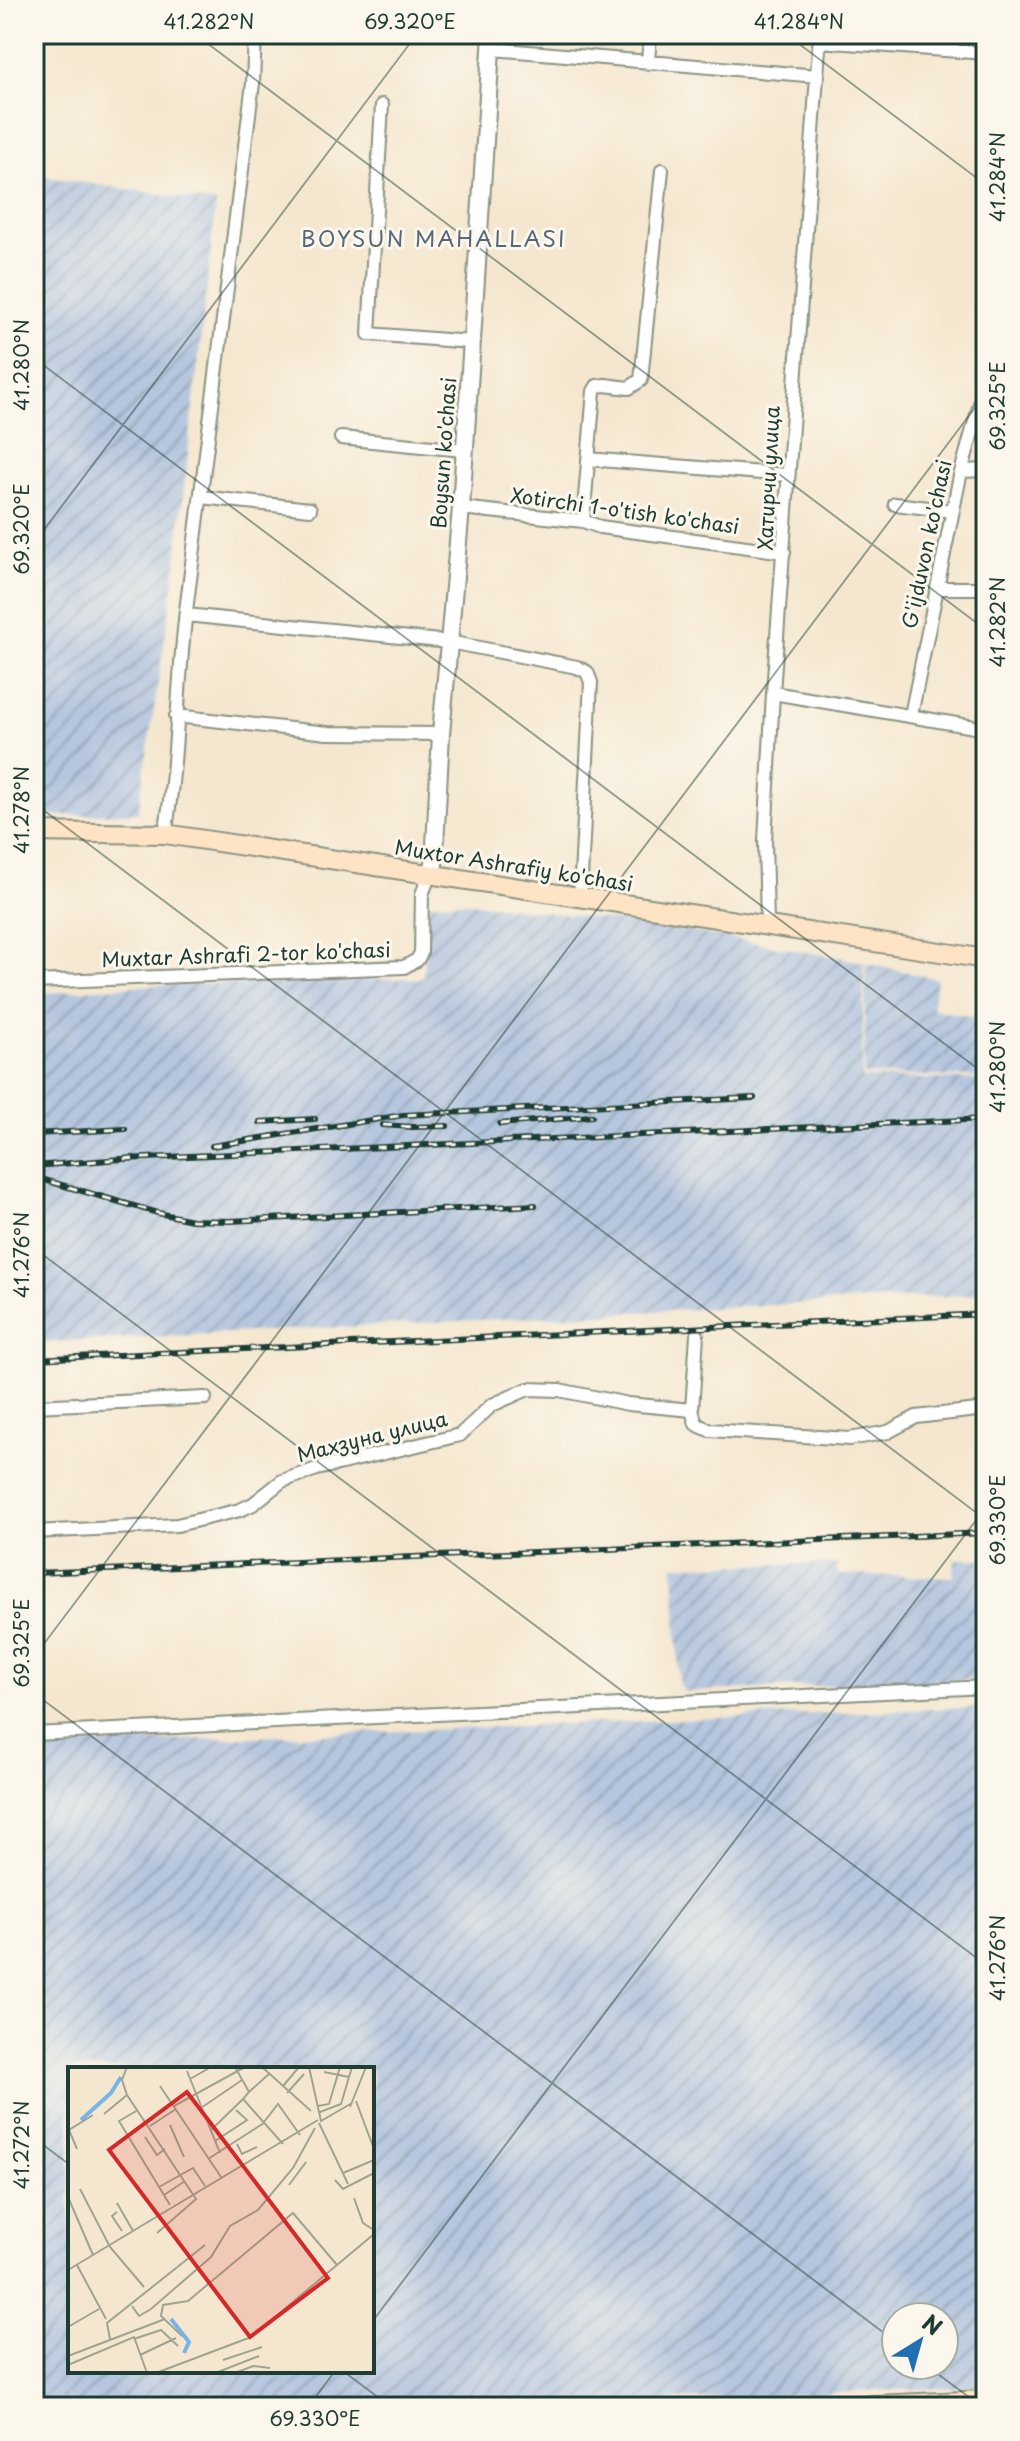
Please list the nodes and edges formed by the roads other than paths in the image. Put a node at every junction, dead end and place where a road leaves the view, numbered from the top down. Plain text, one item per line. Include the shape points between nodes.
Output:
1 (255, 34) edge
2 (650, 34) edge
3 (955, 34) edge
4 (820, 38) edge
5 (492, 41) edge
6 (952, 50) junction
7 (986, 53) edge
8 (648, 63) junction
9 (818, 76) junction
10 (382, 105) dead end
11 (662, 170) dead end
12 (471, 342) junction
13 (986, 382) edge
14 (341, 438) dead end
15 (463, 450) junction
16 (588, 459) junction
17 (986, 470) edge
18 (962, 471) junction
19 (787, 475) junction
20 (201, 497) junction
21 (895, 504) dead end
22 (461, 508) junction
23 (310, 509) dead end
24 (953, 511) junction
25 (583, 521) junction
26 (784, 552) junction
27 (937, 588) junction
28 (986, 588) edge
29 (186, 615) junction
30 (449, 642) junction
31 (773, 693) junction
32 (911, 715) junction
33 (176, 716) junction
34 (986, 729) edge
35 (441, 734) junction
36 (34, 832) edge
37 (165, 834) junction
38 (430, 874) junction
39 (580, 897) junction
40 (767, 925) junction
41 (986, 959) edge
42 (34, 982) edge
43 (697, 1335) dead end
44 (205, 1398) dead end
45 (34, 1406) edge
46 (986, 1409) edge
47 (692, 1410) junction
48 (34, 1532) edge
49 (986, 1687) edge
50 (34, 1734) edge
51 (986, 2400) edge
52 (830, 2407) edge

1 - 20 street
2 - 8 street
3 - 6 street
4 - 6 street
4 - 9 street, Хатирчи улица
5 - 8 street
5 - 12 street, Boysun ko'chasi
6 - 7 street
8 - 9 street
9 - 19 street, Хатирчи улица
10 - 12 street via 369,334
11 - 16 street via 641,380 629,388 597,386
12 - 15 street, Boysun ko'chasi
13 - 18 street, G'ijduvon ko'chasi
14 - 15 street
15 - 22 street, Boysun ko'chasi
16 - 19 street
16 - 25 street
17 - 18 street
18 - 24 street, G'ijduvon ko'chasi
19 - 26 street, Хатирчи улица
20 - 23 street
20 - 29 street
21 - 24 street
22 - 25 street, Xotirchi 1-o'tish ko'chasi
22 - 30 street, Boysun ko'chasi
24 - 27 street, G'ijduvon ko'chasi
25 - 26 street, Xotirchi 1-o'tish ko'chasi
26 - 31 street, Хатирчи улица
27 - 28 street
27 - 32 street, G'ijduvon ko'chasi
29 - 30 street
29 - 33 street
30 - 35 street, Boysun ko'chasi
30 - 39 street via 587,672 591,682
31 - 32 street
31 - 40 street, Хатирчи улица via 765,841
32 - 34 street
33 - 35 street via 327,733
33 - 37 street
35 - 38 street, Boysun ko'chasi
36 - 37 main road, Muxtor Ashrafiy ko'chasi
37 - 38 main road, Muxtor Ashrafiy ko'chasi
38 - 39 main road, Muxtor Ashrafiy ko'chasi
38 - 42 street, Muxtar Ashrafi 2-tor ko'chasi via 422,894 421,953 404,967
39 - 40 main road, Muxtor Ashrafiy ko'chasi
40 - 41 main road, Muxtor Ashrafiy ko'chasi
43 - 47 street
44 - 45 street
46 - 47 street via 916,1417 888,1432 850,1439 709,1430 696,1424
47 - 48 street, Махзуна улица via 528,1389 492,1405 460,1435 317,1469 282,1481 240,1510 177,1525
49 - 50 street
51 - 52 main road

